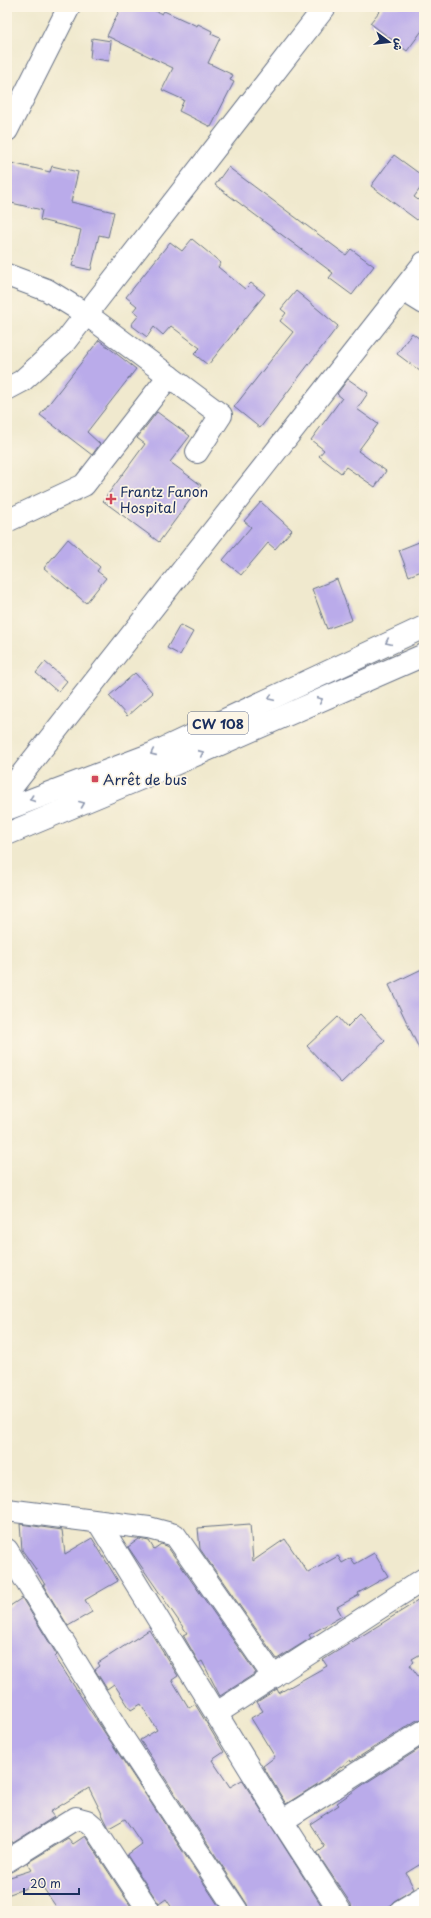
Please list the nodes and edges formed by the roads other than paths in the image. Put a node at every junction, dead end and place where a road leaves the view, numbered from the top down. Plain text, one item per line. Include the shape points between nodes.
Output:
1 (69, 7) edge
2 (325, 7) edge
3 (7, 130) edge
4 (424, 263) edge
5 (7, 274) edge
6 (403, 290) junction
7 (424, 303) edge
8 (86, 314) junction
9 (169, 376) junction
10 (7, 389) edge
11 (197, 452) dead end
12 (7, 520) edge
13 (424, 627) edge
14 (424, 654) edge
15 (7, 793) edge
16 (7, 809) edge
17 (7, 834) edge
18 (7, 1510) edge
19 (99, 1523) junction
20 (7, 1550) edge
21 (424, 1579) edge
22 (274, 1677) junction
23 (217, 1713) junction
24 (424, 1731) edge
25 (282, 1822) junction
26 (7, 1860) edge
27 (424, 1897) edge
28 (149, 1911) edge
29 (237, 1911) edge
30 (340, 1911) edge
31 (402, 1911) edge

1 - 3 main road
2 - 8 main road
4 - 6 main road
5 - 8 main road via 47,290
6 - 7 main road
6 - 15 main road
8 - 9 main road
8 - 10 main road via 64,343 22,381
9 - 11 main road via 222,415
9 - 12 main road via 84,485
13 -> 16 main road, CW 108 via 152,754
17 -> 14 main road, CW 108 via 147,777
18 - 19 main road
19 - 22 main road via 149,1528 175,1535
19 - 23 main road
20 - 29 main road via 117,1729
21 - 22 main road
22 - 23 main road
23 - 25 main road
24 - 25 main road
25 - 30 main road
26 - 28 main road via 76,1818 88,1821
27 - 31 main road

